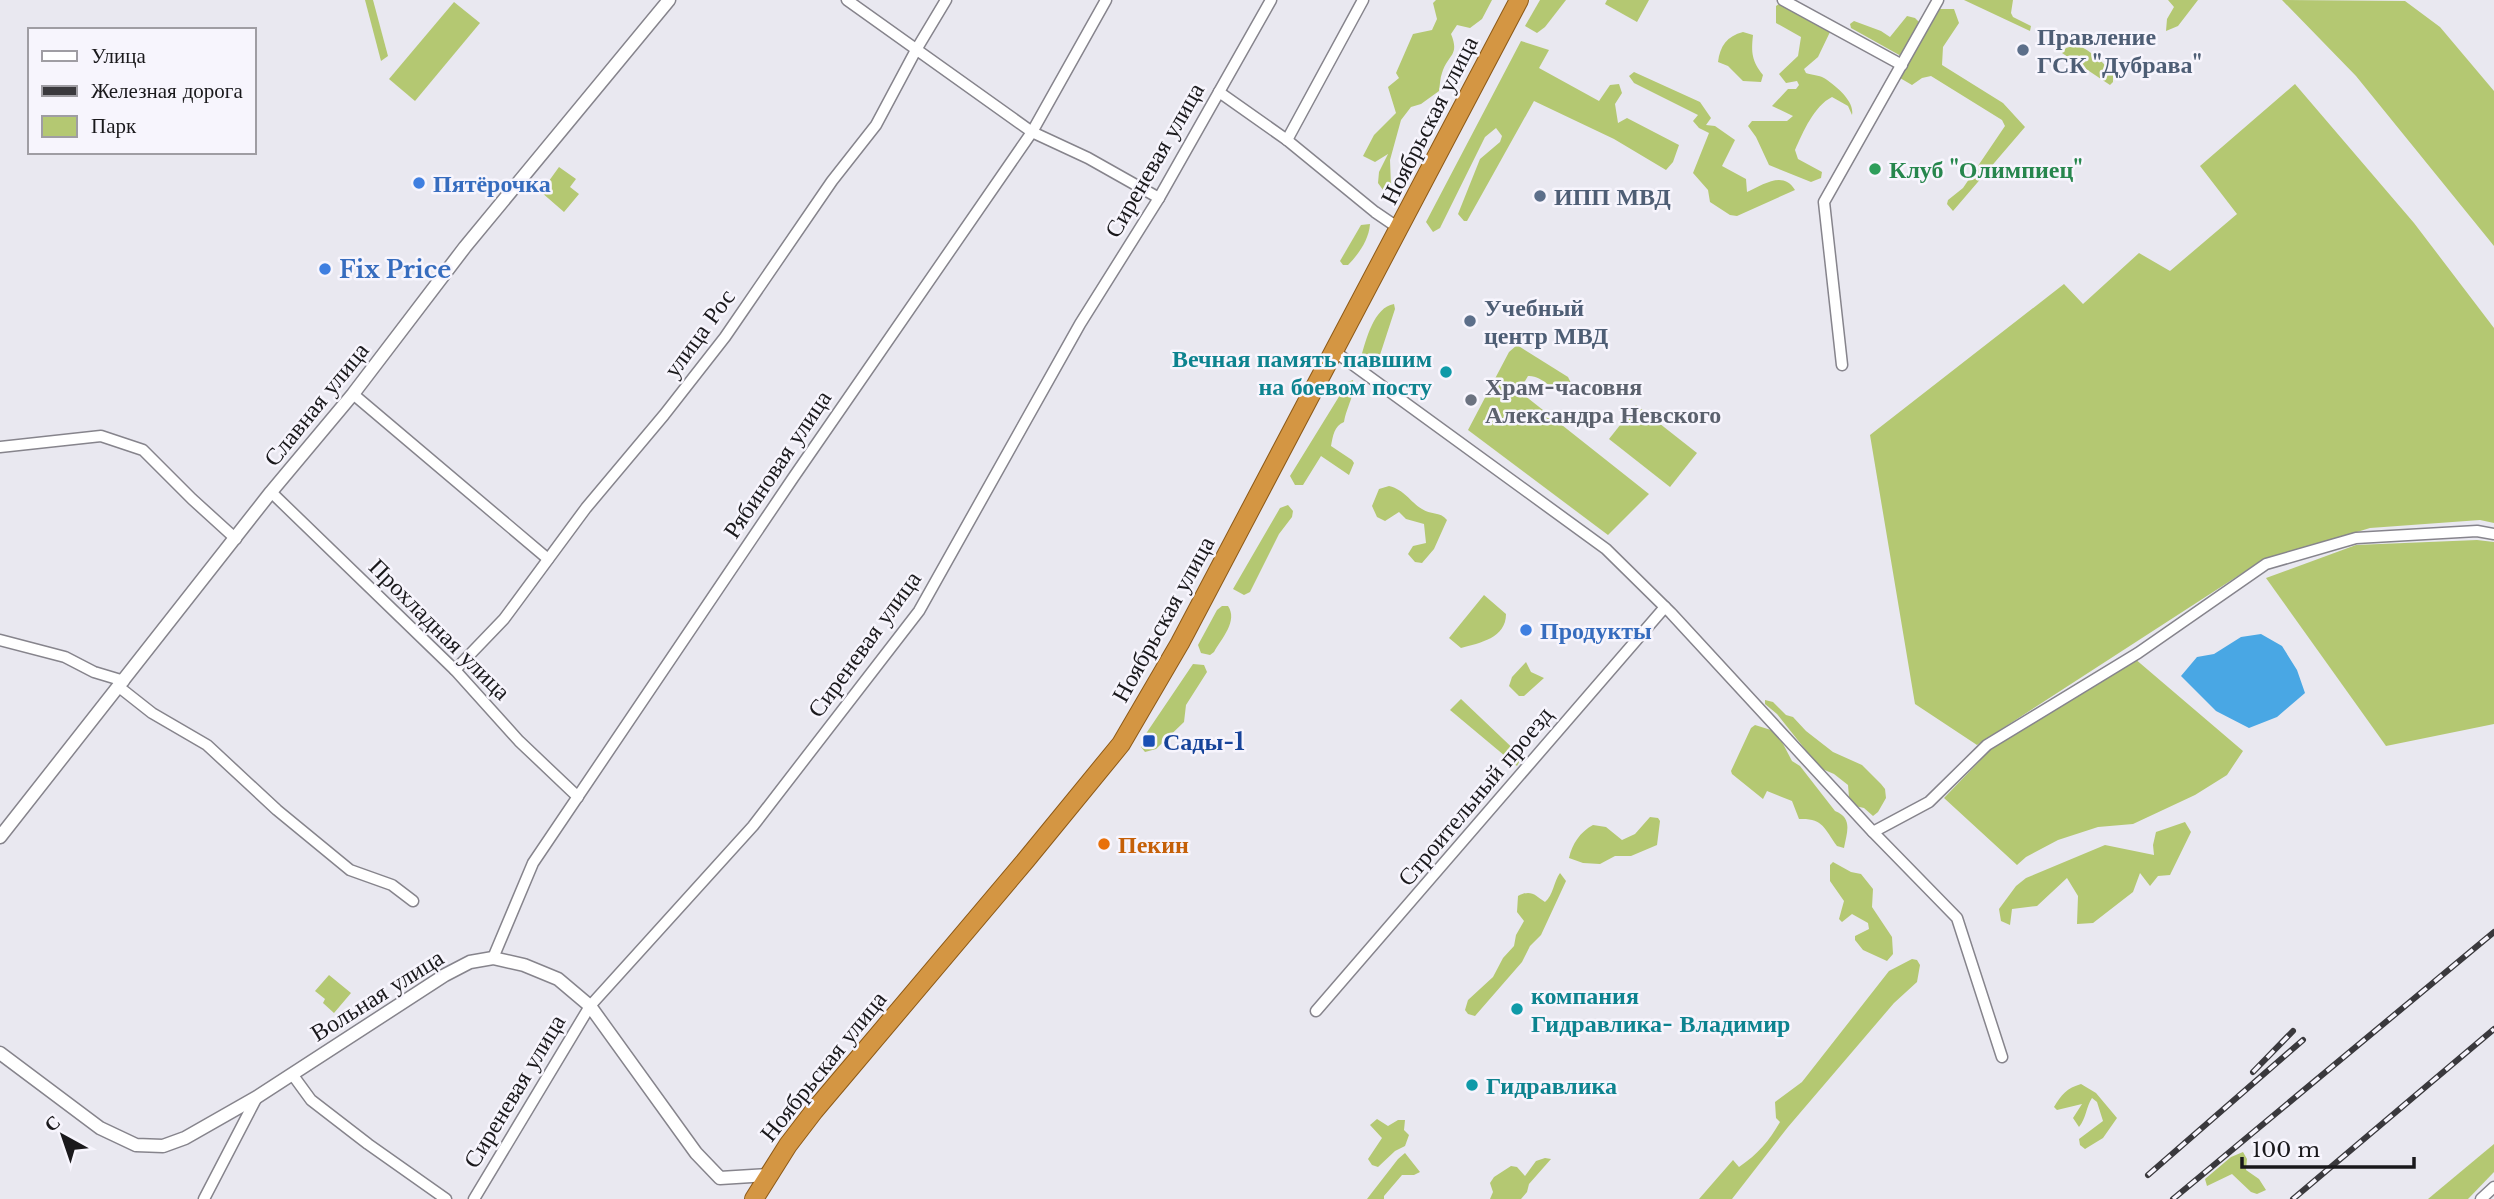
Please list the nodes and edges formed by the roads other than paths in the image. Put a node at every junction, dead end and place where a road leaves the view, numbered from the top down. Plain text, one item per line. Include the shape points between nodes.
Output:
1 (669, 0) edge
2 (847, 0) edge
3 (946, 0) edge
4 (1106, 0) edge
5 (1271, 0) edge
6 (1363, 0) edge
7 (1519, 0) edge
8 (1783, 0) edge
9 (1938, 0) edge
10 (915, 50) junction
11 (1902, 65) junction
12 (1219, 92) junction
13 (1032, 132) junction
14 (1287, 140) junction
15 (1158, 198) junction
16 (1400, 229) junction
17 (1334, 351) junction
18 (1842, 365) dead end
19 (353, 394) junction
20 (0, 447) edge
21 (271, 492) junction
22 (2494, 534) edge
23 (236, 539) junction
24 (548, 559) junction
25 (1665, 607) junction
26 (0, 640) edge
27 (455, 670) junction
28 (121, 684) junction
29 (578, 797) junction
30 (1873, 832) junction
31 (0, 837) edge
32 (413, 901) dead end
33 (493, 958) junction
34 (590, 1006) junction
35 (1316, 1012) dead end
36 (0, 1053) edge
37 (2002, 1057) dead end
38 (292, 1074) junction
39 (257, 1097) junction
40 (769, 1175) junction
41 (2494, 1187) edge
42 (204, 1199) edge
43 (446, 1199) edge
44 (474, 1199) edge
45 (754, 1199) edge
46 (2481, 1199) edge

1 - 19 street, Славная улица via 465,247
2 - 10 street
3 - 10 street, улица Рос
4 - 13 street, Рябиновая улица
5 - 12 street, Сиреневая улица
6 - 14 street
7 - 16 highway, Ноябрьская улица
8 - 11 street
9 - 11 street
10 - 13 street
10 - 24 street, улица Рос via 876,124 725,337
11 - 18 street via 1824,202
12 - 14 street
12 - 15 street, Сиреневая улица
13 - 15 street
13 - 29 street, Рябиновая улица
14 - 16 street
15 - 34 street, Сиреневая улица via 1080,324 919,611 752,826
16 - 17 highway, Ноябрьская улица
17 - 25 street via 1606,549
17 - 40 highway, Ноябрьская улица via 1180,643 1121,744 814,1111
19 - 21 street, Славная улица
19 - 24 street
20 - 23 street via 101,436 144,450
21 - 23 street, Славная улица
21 - 27 street, Прохладная улица
22 - 30 street via 2356,538 2266,564 2138,653 1987,745 1929,802
23 - 28 street, Славная улица
24 - 27 street, улица Рос via 504,619
25 - 30 street
25 - 35 street, Строительный проезд
26 - 28 street via 65,657
27 - 29 street, Прохладная улица
28 - 31 street, Славная улица
28 - 32 street via 152,713 207,745 350,870 392,885
29 - 33 street, Рябиновая улица via 533,863
30 - 37 street via 1958,918
33 - 34 street, Вольная улица via 558,979
33 - 38 street, Вольная улица via 470,962 445,975
34 - 40 street, Вольная улица via 696,1153 720,1178
34 - 44 street, Сиреневая улица
36 - 39 street, Вольная улица via 100,1128 136,1145 163,1146 185,1138
38 - 39 street, Вольная улица
38 - 43 street via 311,1100
39 - 42 street
40 - 45 highway, Ноябрьская улица
41 - 46 street

